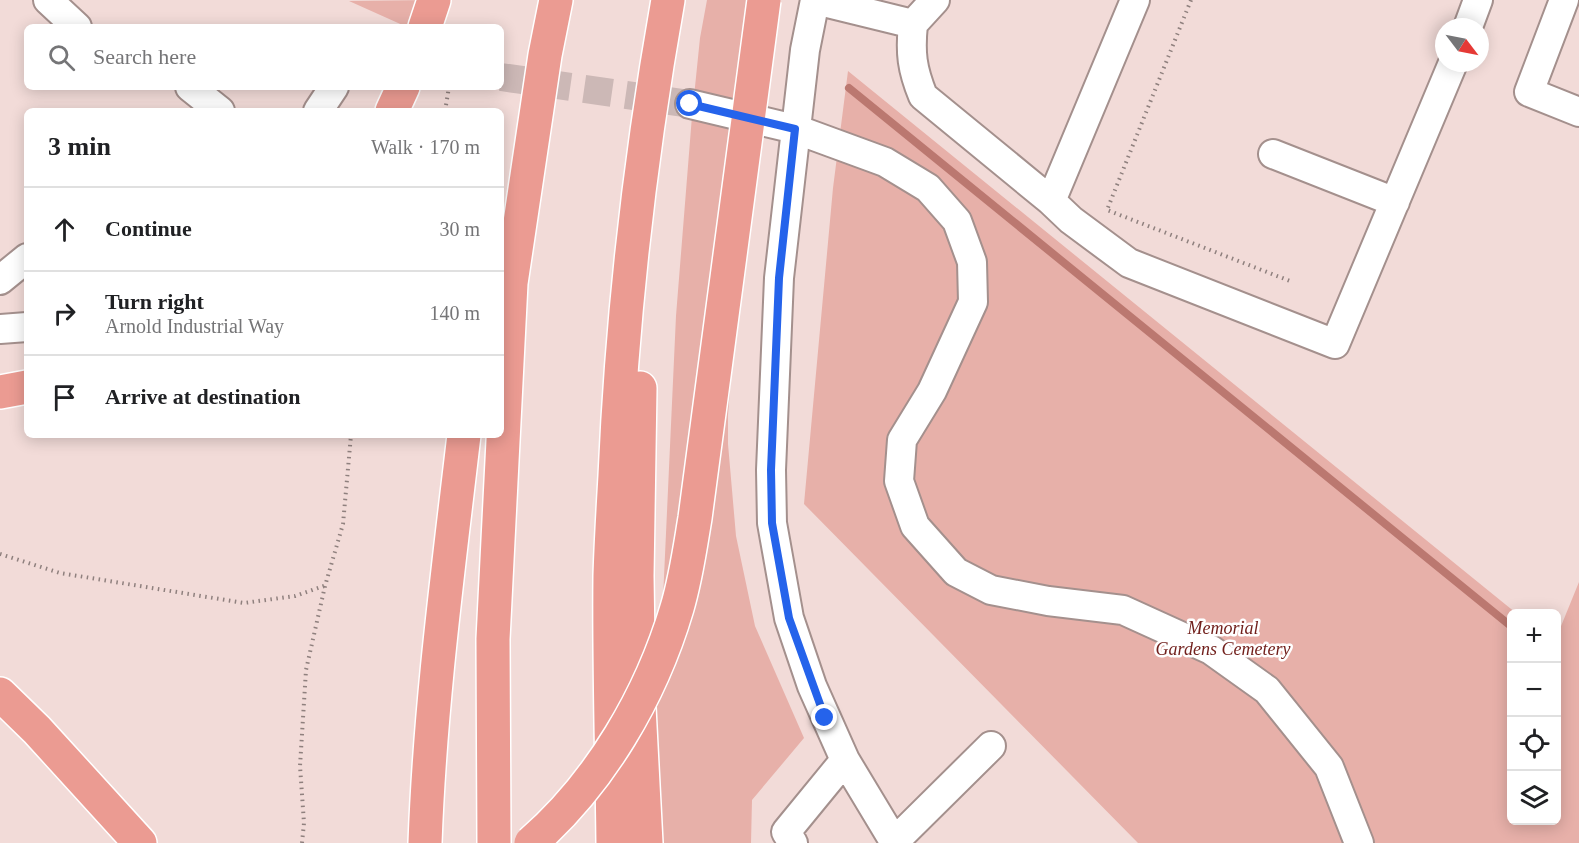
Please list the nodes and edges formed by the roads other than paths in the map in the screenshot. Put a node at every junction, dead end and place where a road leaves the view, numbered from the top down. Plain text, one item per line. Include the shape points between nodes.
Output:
1 (48, 0) edge
2 (434, 0) edge
3 (556, 0) edge
4 (668, 0) edge
5 (764, 0) edge
6 (815, 0) edge
7 (935, 0) edge
8 (1135, 0) edge
9 (1478, 0) edge
10 (1564, 0) edge
11 (1471, 18) edge
12 (74, 24) edge
13 (427, 24) edge
14 (913, 24) junction
15 (1449, 72) edge
16 (194, 90) edge
17 (332, 90) edge
18 (690, 104) tunnel mouth
19 (216, 108) edge
20 (320, 108) edge
21 (1579, 112) edge
22 (795, 129) junction
23 (1273, 154) dead end
24 (639, 188) junction
25 (1051, 201) junction
26 (1395, 202) junction
27 (24, 260) edge
28 (0, 280) edge
29 (506, 298) edge
30 (24, 327) edge
31 (0, 329) edge
32 (504, 350) edge
33 (24, 388) edge
34 (0, 392) edge
35 (464, 438) edge
36 (501, 438) edge
37 (0, 694) edge
38 (991, 746) dead end
39 (845, 760) junction
40 (140, 843) edge
41 (426, 843) edge
42 (494, 843) edge
43 (531, 843) edge
44 (613, 843) edge
45 (646, 843) edge
46 (793, 843) edge
47 (895, 843) edge
48 (1359, 843) edge

1 - 12 street
2 - 13 highway
3 - 29 highway
4 - 24 highway
5 - 43 highway, bridge via 695,518 677,608 644,693 622,733 596,771
6 - 14 street
6 - 22 street
7 - 14 street
8 - 25 street
9 - 11 street
10 - 21 street via 1529,92
14 - 25 street via 910,52 923,96
15 - 26 street
16 - 19 street
17 - 20 street
18 - 22 street
22 - 39 street via 779,278 772,523 789,618 812,686
22 - 48 street via 885,162 928,188 957,221 972,262 973,302 932,392 902,440 899,481 915,526 956,572 991,590 1123,610 1211,650 1267,690 1329,767
23 - 26 street
24 - 44 highway via 625,320 611,563
24 - 45 highway via 639,706
25 - 26 street via 1129,263 1335,344
27 - 28 street
29 - 32 highway
30 - 31 street
33 - 34 highway
35 - 41 highway via 437,663
36 - 42 highway via 493,639
37 - 40 highway
38 - 47 street
39 - 46 street via 786,832
39 - 47 street

